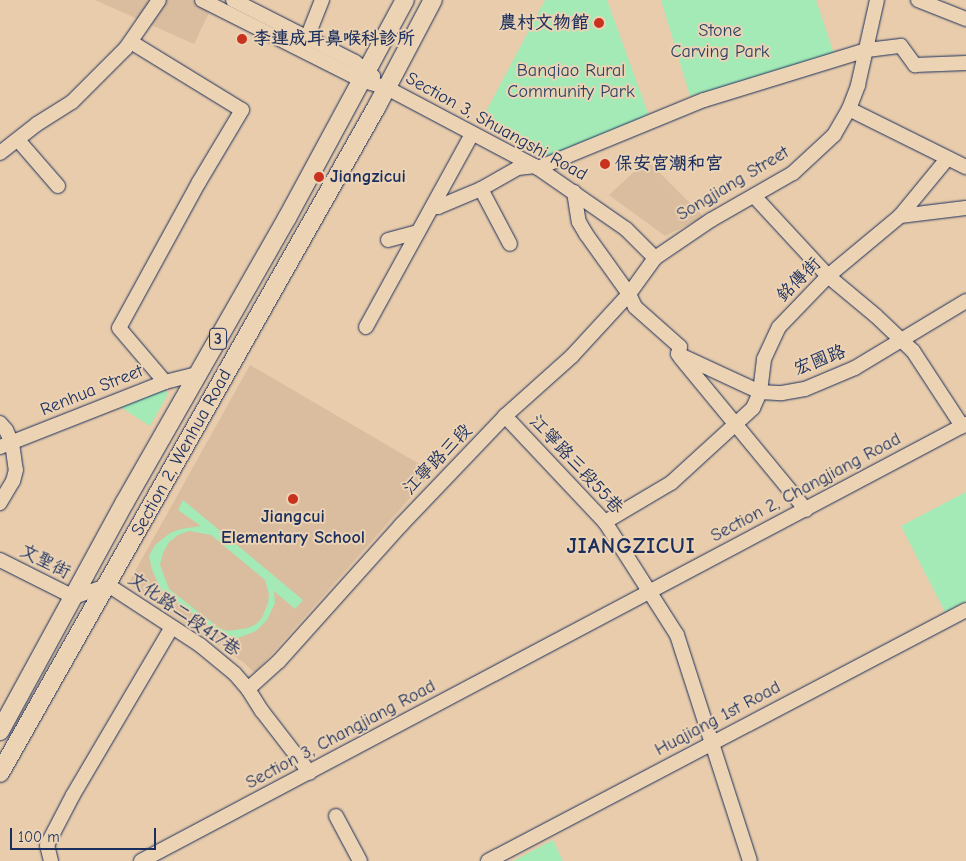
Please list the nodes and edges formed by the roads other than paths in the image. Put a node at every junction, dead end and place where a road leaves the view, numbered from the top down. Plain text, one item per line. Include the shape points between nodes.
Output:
1 (159, 0) edge
2 (202, 0) edge
3 (233, 0) edge
4 (322, 0) edge
5 (405, 0) edge
6 (433, 0) edge
7 (877, 0) edge
8 (918, 0) edge
9 (260, 6) edge
10 (966, 19) edge
11 (306, 38) junction
12 (131, 42) junction
13 (867, 50) junction
14 (966, 63) edge
15 (364, 75) junction
16 (387, 88) junction
17 (849, 109) junction
18 (472, 134) junction
19 (18, 140) junction
20 (0, 153) edge
21 (948, 159) junction
22 (536, 167) junction
23 (966, 167) edge
24 (58, 186) dead end
25 (481, 189) junction
26 (574, 192) junction
27 (754, 196) junction
28 (433, 206) junction
29 (966, 208) edge
30 (900, 216) junction
31 (418, 232) junction
32 (388, 240) dead end
33 (510, 244) dead end
34 (655, 258) junction
35 (828, 276) junction
36 (629, 294) junction
37 (966, 301) edge
38 (366, 327) dead end
39 (901, 341) junction
40 (678, 354) junction
41 (200, 373) junction
42 (165, 382) junction
43 (760, 392) junction
44 (505, 416) junction
45 (0, 423) edge
46 (737, 425) junction
47 (964, 425) edge
48 (6, 445) edge
49 (0, 503) edge
50 (806, 510) junction
51 (605, 522) junction
52 (0, 560) edge
53 (108, 585) junction
54 (650, 592) junction
55 (74, 597) junction
56 (966, 610) edge
57 (172, 628) junction
58 (558, 641) joint
59 (248, 689) junction
60 (0, 730) edge
61 (711, 744) junction
62 (0, 773) edge
63 (310, 773) junction
64 (336, 816) dead end
65 (52, 861) edge
66 (141, 861) edge
67 (360, 861) edge
68 (488, 861) edge
69 (750, 861) edge

1 - 12 street
2 - 15 street
3 - 9 street
4 - 11 street
5 - 15 main road, Section 2, Wenhua Road / 3
6 - 16 main road, Section 2, Wenhua Road / 3
7 - 13 street, Songjiang Street
8 - 10 street
9 - 11 street
11 - 15 street via 355,62
12 - 19 street via 72,102
12 - 42 street via 242,110 119,328
13 - 14 street via 901,46 915,65
13 - 17 street, Songjiang Street
13 - 22 street via 704,100
15 - 16 street, Section 3, Shuangshi Road
15 - 41 main road, Section 2, Wenhua Road / 3
16 - 18 street, Section 3, Shuangshi Road
16 - 53 main road, Section 2, Wenhua Road / 3
17 - 21 street
17 - 27 street, Songjiang Street via 834,136 810,158 793,173
18 - 22 street, Section 3, Shuangshi Road
18 - 28 street
19 - 20 street
19 - 24 street
21 - 23 street
21 - 30 street, 銘傳街
22 - 25 street via 518,168
22 - 26 street, Section 3, Shuangshi Road
25 - 28 street via 438,207
25 - 33 street
26 - 34 street, Section 3, Shuangshi Road via 626,228
26 - 36 street via 579,222
27 - 34 street, Songjiang Street via 694,230
27 - 35 street
28 - 31 street
29 - 30 street
30 - 35 street, 銘傳街
31 - 32 street
31 - 38 street
34 - 36 street, 江寧路三段
35 - 39 street
35 - 43 street, 銘傳街 via 779,327 769,344
36 - 40 street via 635,307 680,347
36 - 44 street, 江寧路三段 via 572,356
37 - 39 street, 宏國路
39 - 43 street, 宏國路 via 855,368 805,390
39 - 47 street via 913,351
40 - 43 street, 宏國路
40 - 46 street
41 - 42 street, Renhua Street
41 - 55 main road, Section 2, Wenhua Road / 3
42 - 48 street, Renhua Street
43 - 46 street via 753,408
44 - 51 street, 江寧路三段55巷
44 - 59 street, 江寧路三段 via 401,525 279,661
45 - 48 street via 6,430
46 - 50 street
46 - 51 street via 671,483
47 - 50 street, Section 2, Changjiang Road
48 - 49 street via 16,470
50 - 54 street, Section 2, Changjiang Road
51 - 54 street, 江寧路三段55巷
52 - 55 street, 文聖街
53 - 55 street
53 - 57 street, 文化路二段417巷
53 - 62 main road, Section 2, Wenhua Road / 3
54 - 58 street, Section 2, Changjiang Road
54 - 61 street, 江寧路三段55巷 via 677,635
55 - 60 main road, Section 2, Wenhua Road / 3
56 - 61 street, Huajiang 1st Road
57 - 59 street, 文化路二段417巷 via 235,674
57 - 65 street via 47,845
58 - 63 street, Section 3, Changjiang Road
59 - 63 street, 文化路二段417巷
61 - 68 street, Huajiang 1st Road
61 - 69 street, 江寧路三段55巷
63 - 66 street, Section 3, Changjiang Road
64 - 67 street

